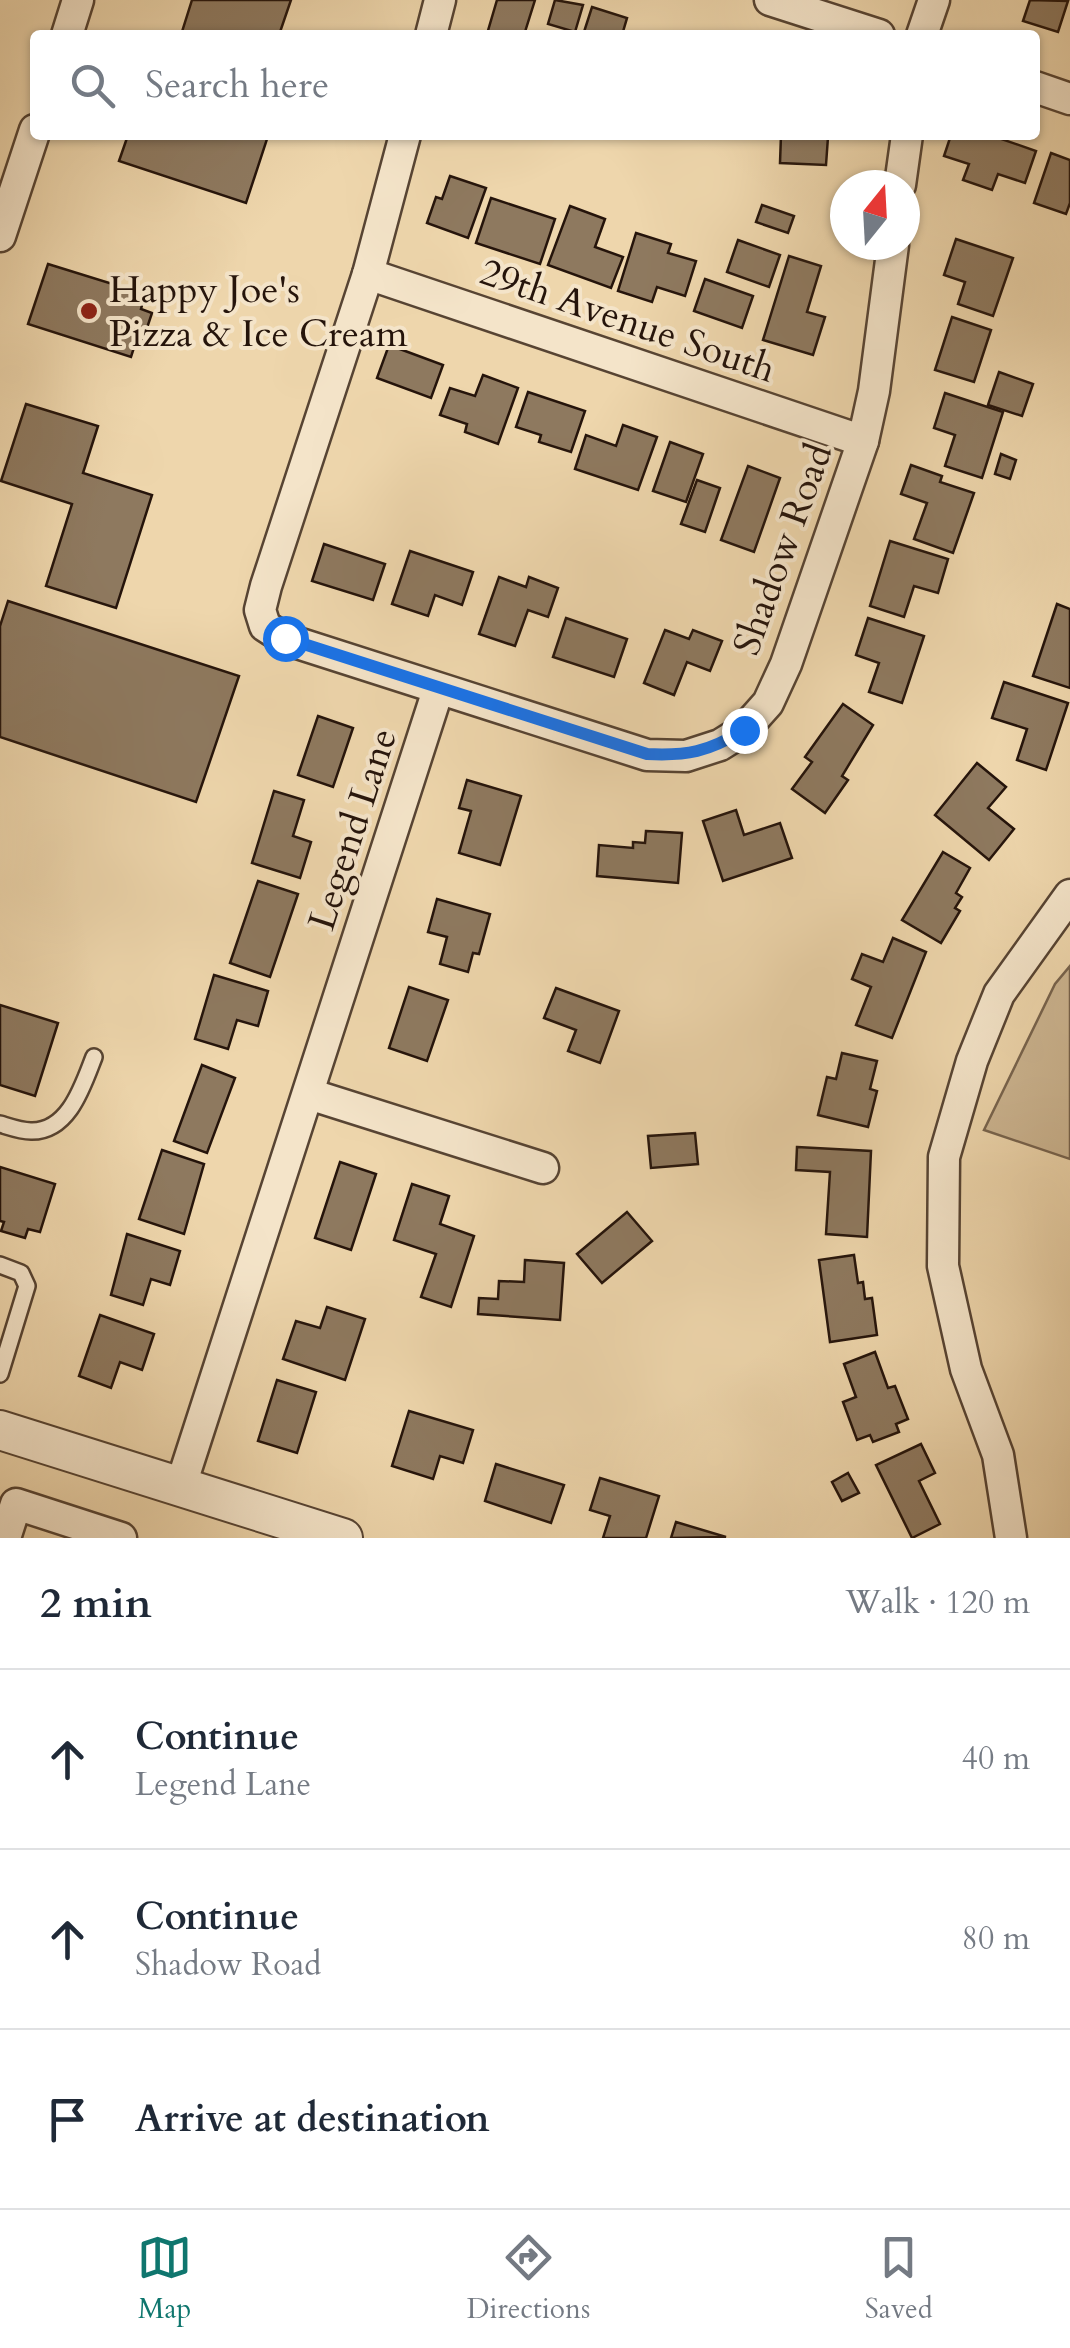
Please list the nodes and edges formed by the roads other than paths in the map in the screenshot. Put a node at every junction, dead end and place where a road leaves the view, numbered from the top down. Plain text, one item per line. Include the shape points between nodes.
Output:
1 (78, 0) edge
2 (440, 0) edge
3 (770, 0) edge
4 (934, 0) edge
5 (68, 30) edge
6 (432, 30) edge
7 (863, 30) edge
8 (924, 30) edge
9 (1040, 89) edge
10 (1070, 99) edge
11 (32, 140) edge
12 (403, 140) edge
13 (906, 140) edge
14 (902, 170) edge
15 (0, 236) edge
16 (891, 260) edge
17 (368, 274) junction
18 (863, 441) junction
19 (438, 690) junction
20 (1070, 895) edge
21 (94, 1057) dead end
22 (309, 1094) junction
23 (0, 1124) edge
24 (543, 1168) dead end
25 (0, 1265) edge
26 (5, 1340) edge
27 (0, 1374) edge
28 (0, 1430) edge
29 (180, 1485) junction
30 (4, 1538) edge
31 (121, 1538) edge
32 (343, 1538) edge
33 (1010, 1538) edge

1 - 5 street
2 - 6 street
3 - 7 street
4 - 8 street
9 - 10 street
11 - 15 street
12 - 17 street, Legend Lane
13 - 14 street
16 - 18 street, Shadow Road
17 - 18 street, 29th Avenue South
17 - 19 street, Legend Lane via 260,610 265,626 285,638
18 - 19 street, Shadow Road via 768,704 720,745 686,756 647,754
19 - 22 street, Legend Lane
20 - 33 street via 999,994 944,1156 943,1266 966,1370 998,1454
21 - 23 lane via 76,1104 49,1128 32,1132
22 - 24 street
22 - 29 street, Legend Lane
25 - 26 lane via 21,1274 27,1286
26 - 27 lane
28 - 29 street
29 - 32 street
30 - 31 street via 16,1504

